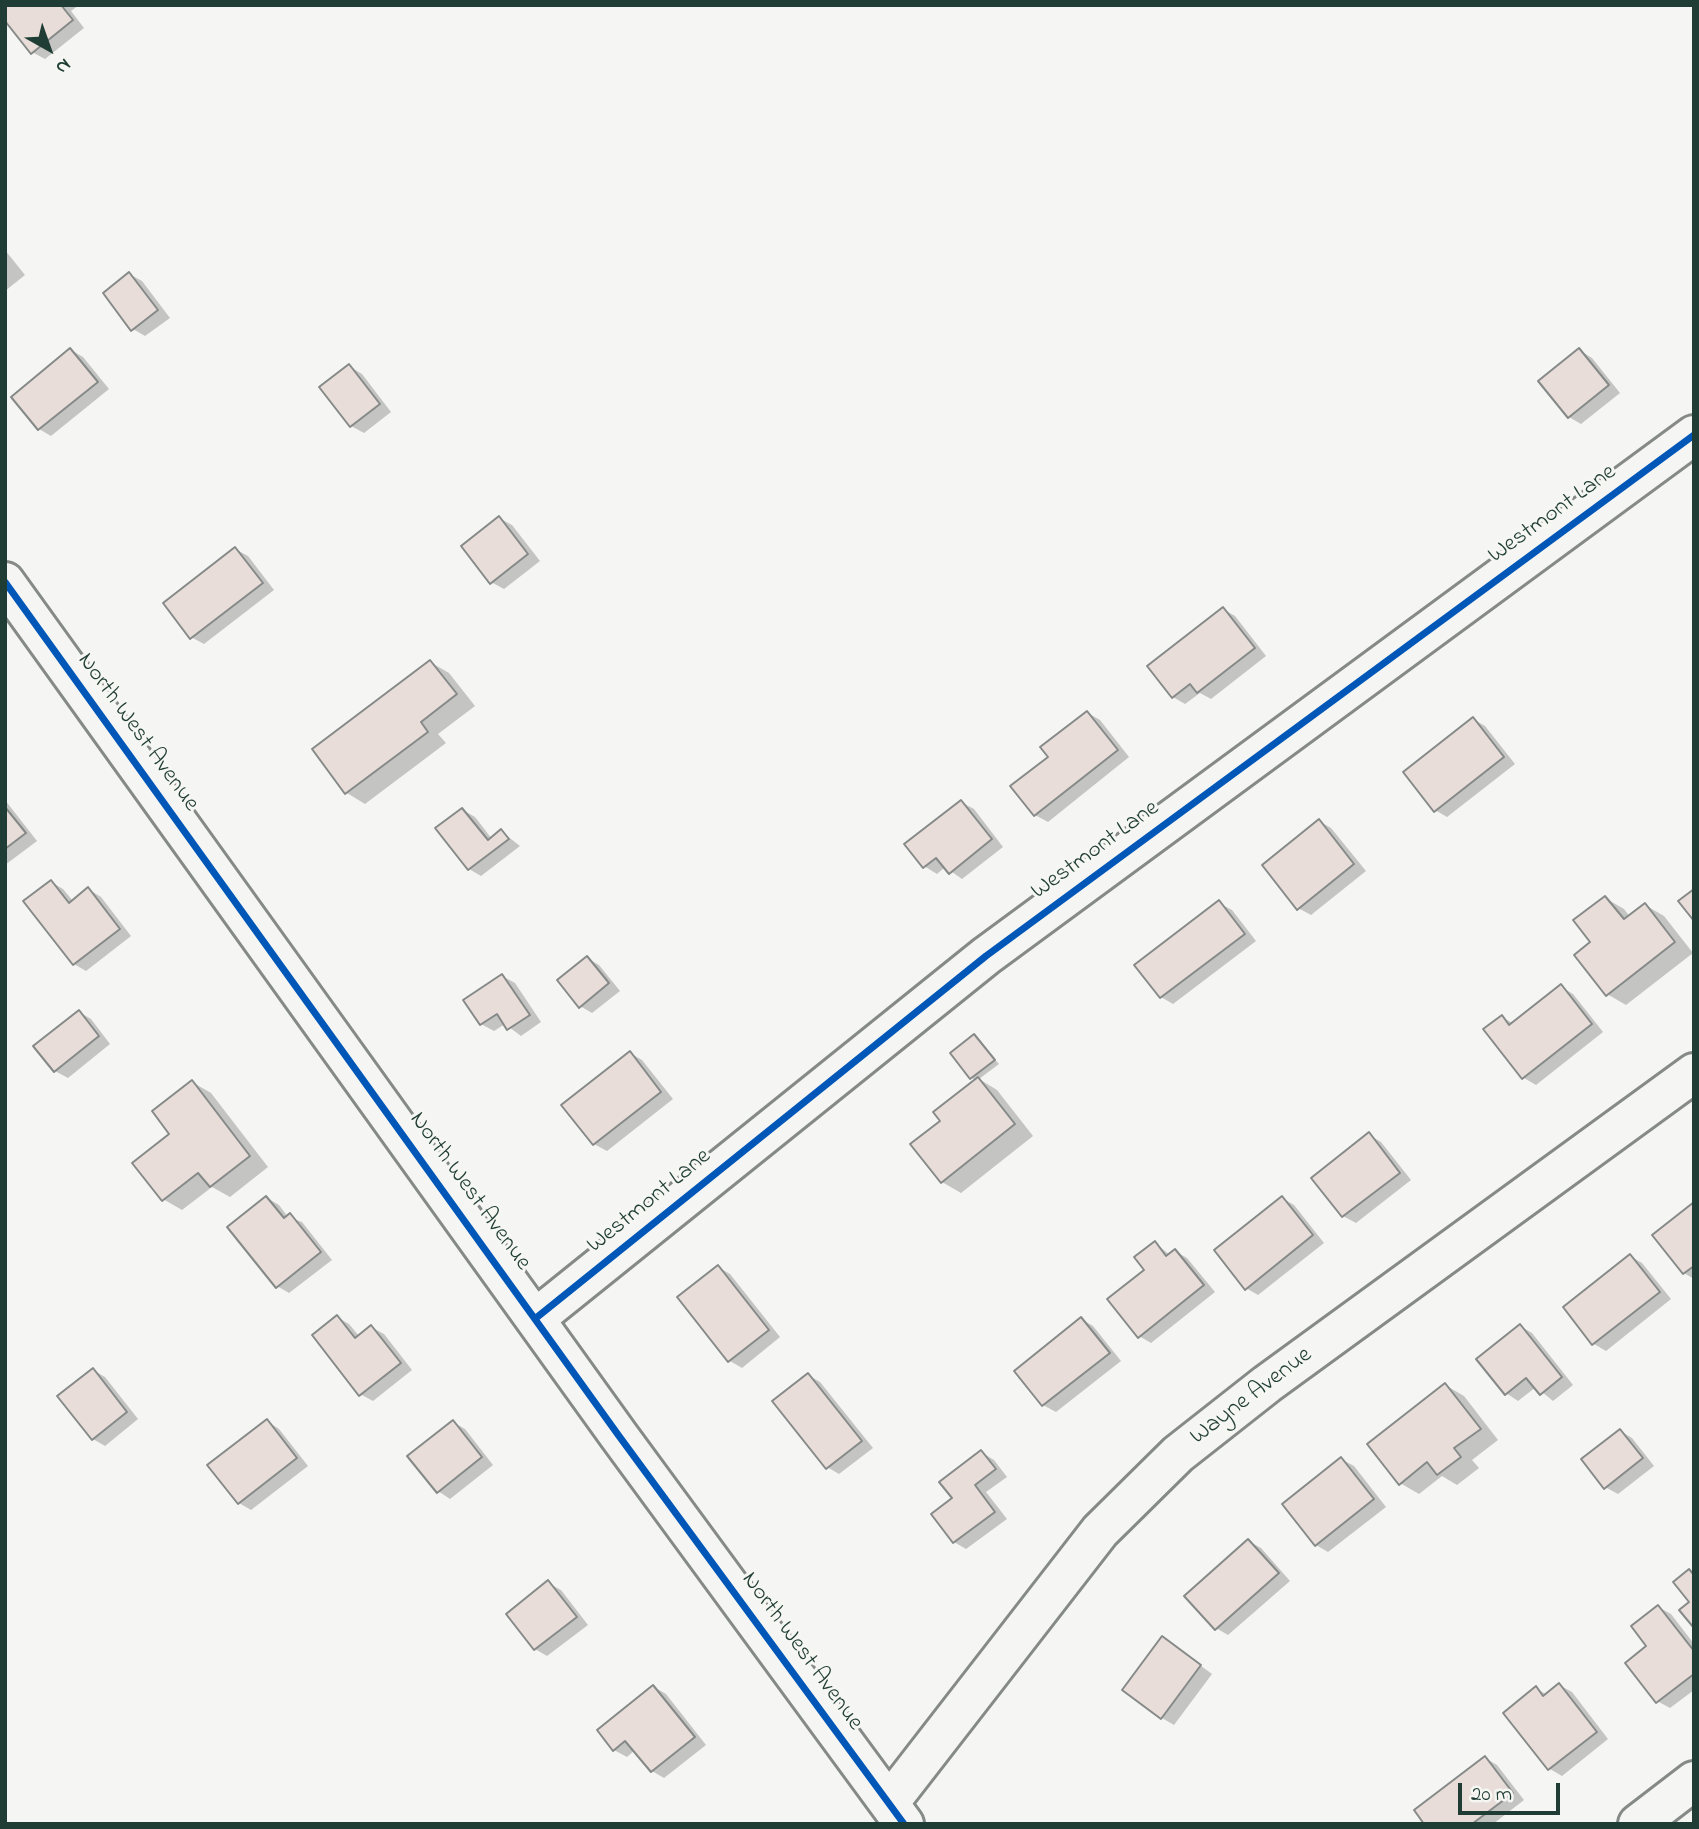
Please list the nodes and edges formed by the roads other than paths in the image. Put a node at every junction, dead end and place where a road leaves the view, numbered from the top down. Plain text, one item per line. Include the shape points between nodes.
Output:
1 (1694, 435) edge
2 (5, 582) edge
3 (1694, 1073) edge
4 (536, 1318) junction
5 (1694, 1781) edge
6 (896, 1814) edge
7 (1638, 1824) edge

1 - 4 street, Westmont Lane via 986,956
2 - 4 street, North West Avenue
3 - 6 street, Wayne Avenue via 1178,1454 1100,1531
4 - 6 street, North West Avenue
5 - 7 street

